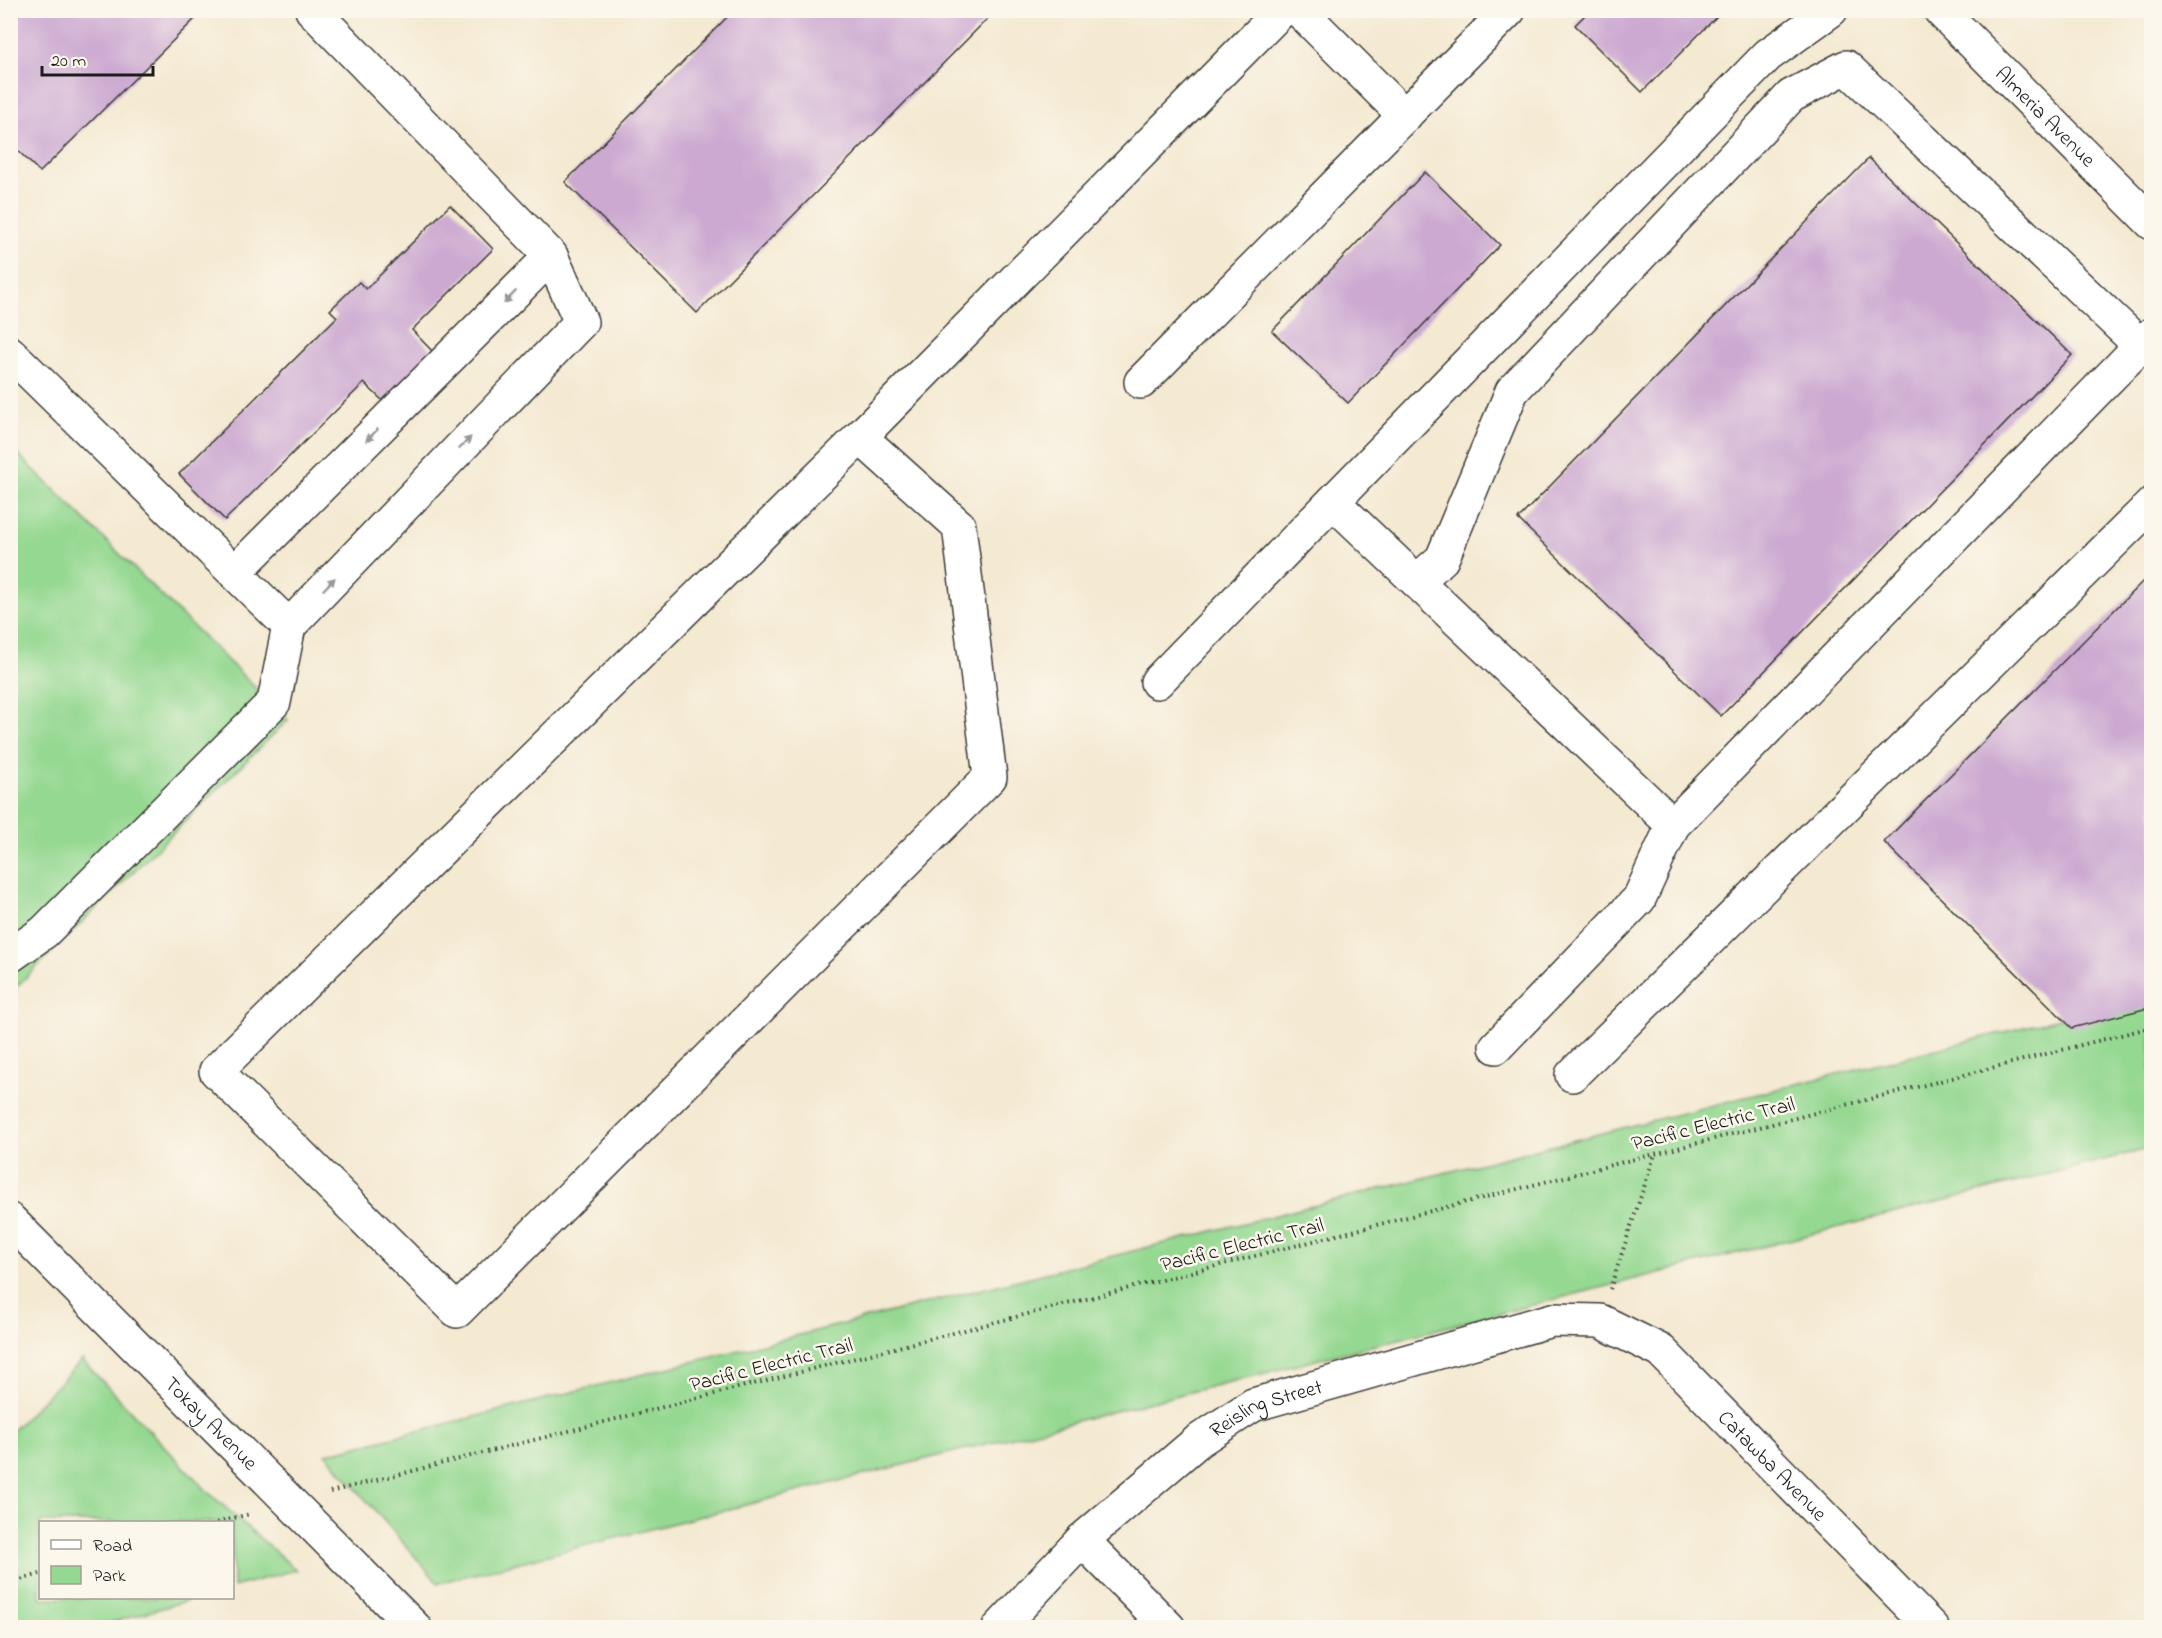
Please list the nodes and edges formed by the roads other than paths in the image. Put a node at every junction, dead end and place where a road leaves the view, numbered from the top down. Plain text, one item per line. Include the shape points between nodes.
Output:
1 (312, 10) edge
2 (1282, 10) edge
3 (1299, 10) edge
4 (1509, 10) edge
5 (1831, 10) edge
6 (1940, 10) edge
7 (1405, 116) junction
8 (2151, 224) edge
9 (551, 256) junction
10 (2146, 340) edge
11 (10, 353) edge
12 (1141, 382) dead end
13 (860, 437) junction
14 (1333, 501) junction
15 (2151, 504) edge
16 (235, 572) junction
17 (1417, 581) junction
18 (289, 626) junction
19 (1157, 682) dead end
20 (1673, 825) junction
21 (10, 956) edge
22 (1496, 1047) dead end
23 (1572, 1075) dead end
24 (10, 1220) edge
25 (1600, 1321) joint
26 (1082, 1540) junction
27 (414, 1628) edge
28 (999, 1628) edge
29 (1170, 1628) edge
30 (1932, 1628) edge

1 - 9 street
2 - 13 street
3 - 7 street
4 - 7 street
5 - 14 street via 1768,55
6 - 8 street, Almeria Avenue
7 - 12 street
9 -> 16 street
18 -> 9 street via 581,322
10 - 17 street via 1846,67 1791,96 1512,391 1442,559
10 - 20 street
11 - 16 street
13 - 13 street via 216,1071 457,1311 990,777 959,526
14 - 17 street
14 - 19 street
15 - 23 street
16 - 18 street
17 - 20 street
18 - 21 street via 274,702 44,932
20 - 22 street via 1639,899
24 - 27 street, Tokay Avenue
25 - 26 street, Reisling Street via 1552,1320 1254,1406 1198,1441
25 - 30 street, Catawba Avenue via 1660,1351
26 - 28 street, Reisling Street
26 - 29 street

